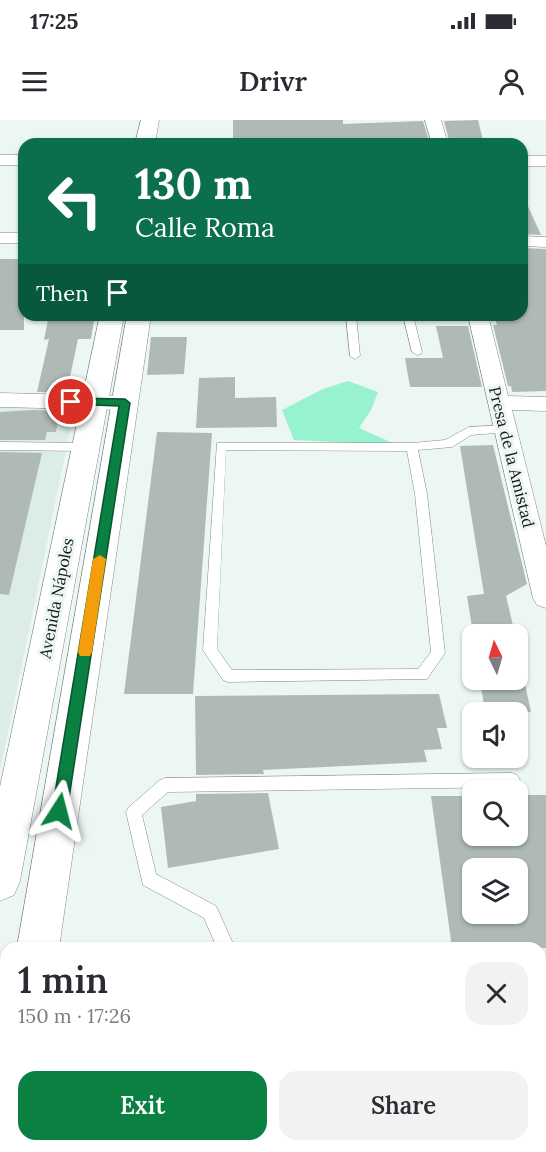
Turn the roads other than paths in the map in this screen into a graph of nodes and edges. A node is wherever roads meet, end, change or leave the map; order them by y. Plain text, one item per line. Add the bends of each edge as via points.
1 (150, 120) edge
2 (433, 120) edge
3 (146, 138) edge
4 (438, 138) edge
5 (0, 160) edge
6 (18, 160) edge
7 (528, 161) edge
8 (546, 161) edge
9 (0, 238) edge
10 (18, 238) edge
11 (528, 242) edge
12 (546, 242) edge
13 (0, 252) edge
14 (18, 252) edge
15 (528, 256) edge
16 (546, 256) edge
17 (112, 321) edge
18 (137, 321) edge
19 (352, 321) edge
20 (409, 321) edge
21 (479, 321) edge
22 (417, 352) dead end
23 (355, 356) dead end
24 (0, 400) edge
25 (110, 402) junction
26 (499, 403) junction
27 (546, 404) edge
28 (505, 429) junction
29 (0, 446) edge
30 (86, 447) junction
31 (412, 447) junction
32 (63, 559) junction
33 (99, 560) junction
34 (546, 598) edge
35 (462, 781) edge
36 (0, 881) edge
37 (39, 942) edge
38 (223, 942) edge

1 - 3 main road
2 - 4 street
5 - 6 street
7 - 8 street
9 - 10 street
11 - 12 street
13 - 14 street
15 - 16 street
17 - 25 main road, Avenida Nápoles
18 - 25 main road, Avenida Nápoles
19 - 23 lane
20 - 22 lane
21 - 26 street, Presa de la Amistad
24 - 25 street
25 - 30 main road, Avenida Nápoles
25 - 33 main road, Avenida Nápoles
26 - 27 street
26 - 28 street, Presa de la Amistad
28 - 31 lane via 469,431 448,444
28 - 34 street, Presa de la Amistad
29 - 30 lane
30 - 32 main road, Avenida Nápoles
31 - 31 lane via 421,494 438,653 422,675 228,676 210,650 221,446
32 - 33 main road
32 - 36 main road, Avenida Nápoles
33 - 37 main road, Avenida Nápoles
35 - 38 lane via 165,785 134,812 148,879 210,912

